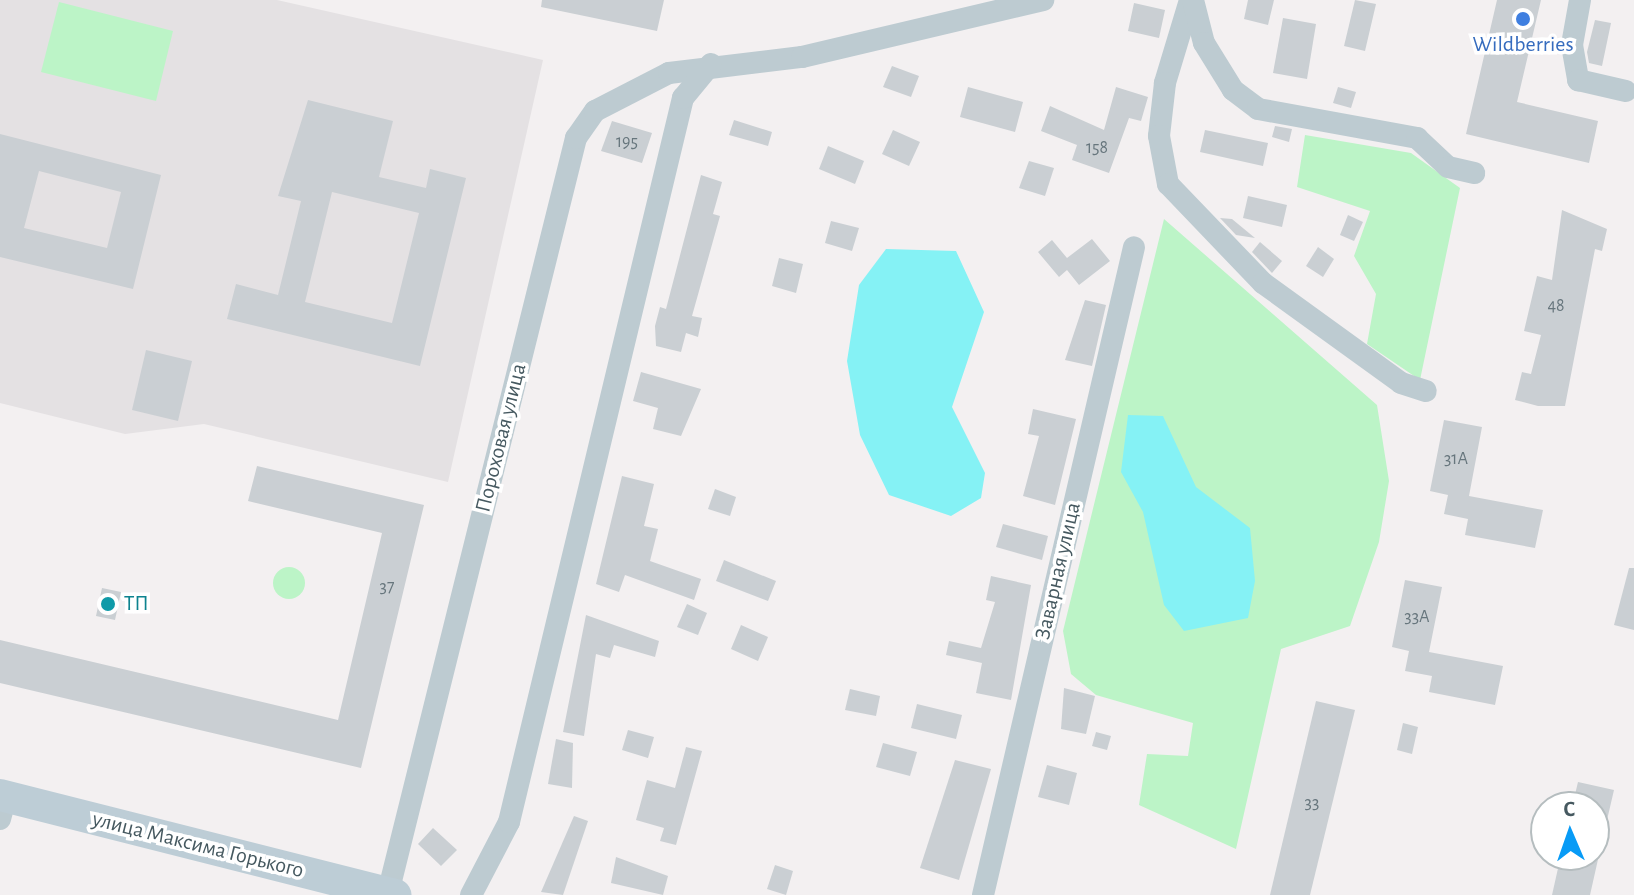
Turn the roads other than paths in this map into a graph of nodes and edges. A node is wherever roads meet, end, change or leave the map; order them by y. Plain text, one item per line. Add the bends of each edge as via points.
1 (1043, 0) edge
2 (1191, 0) edge
3 (1580, 0) edge
4 (711, 64) junction
5 (1626, 91) dead end
6 (1474, 173) dead end
7 (1134, 247) dead end
8 (1426, 391) dead end
9 (2, 804) edge
10 (392, 894) edge
11 (471, 895) edge
12 (983, 895) edge

1 - 4 street, Пороховая улица via 802,57
2 - 6 street via 1204,43 1233,90 1258,109 1417,138 1448,167
2 - 8 street via 1162,110 1168,184 1263,283 1401,383
3 - 5 street via 1572,45 1578,80
4 - 10 street, Пороховая улица via 627,92 595,111 576,138
4 - 11 street via 679,111 509,822
7 - 12 street, Заварная улица
9 - 10 main road, улица Максима Горького

